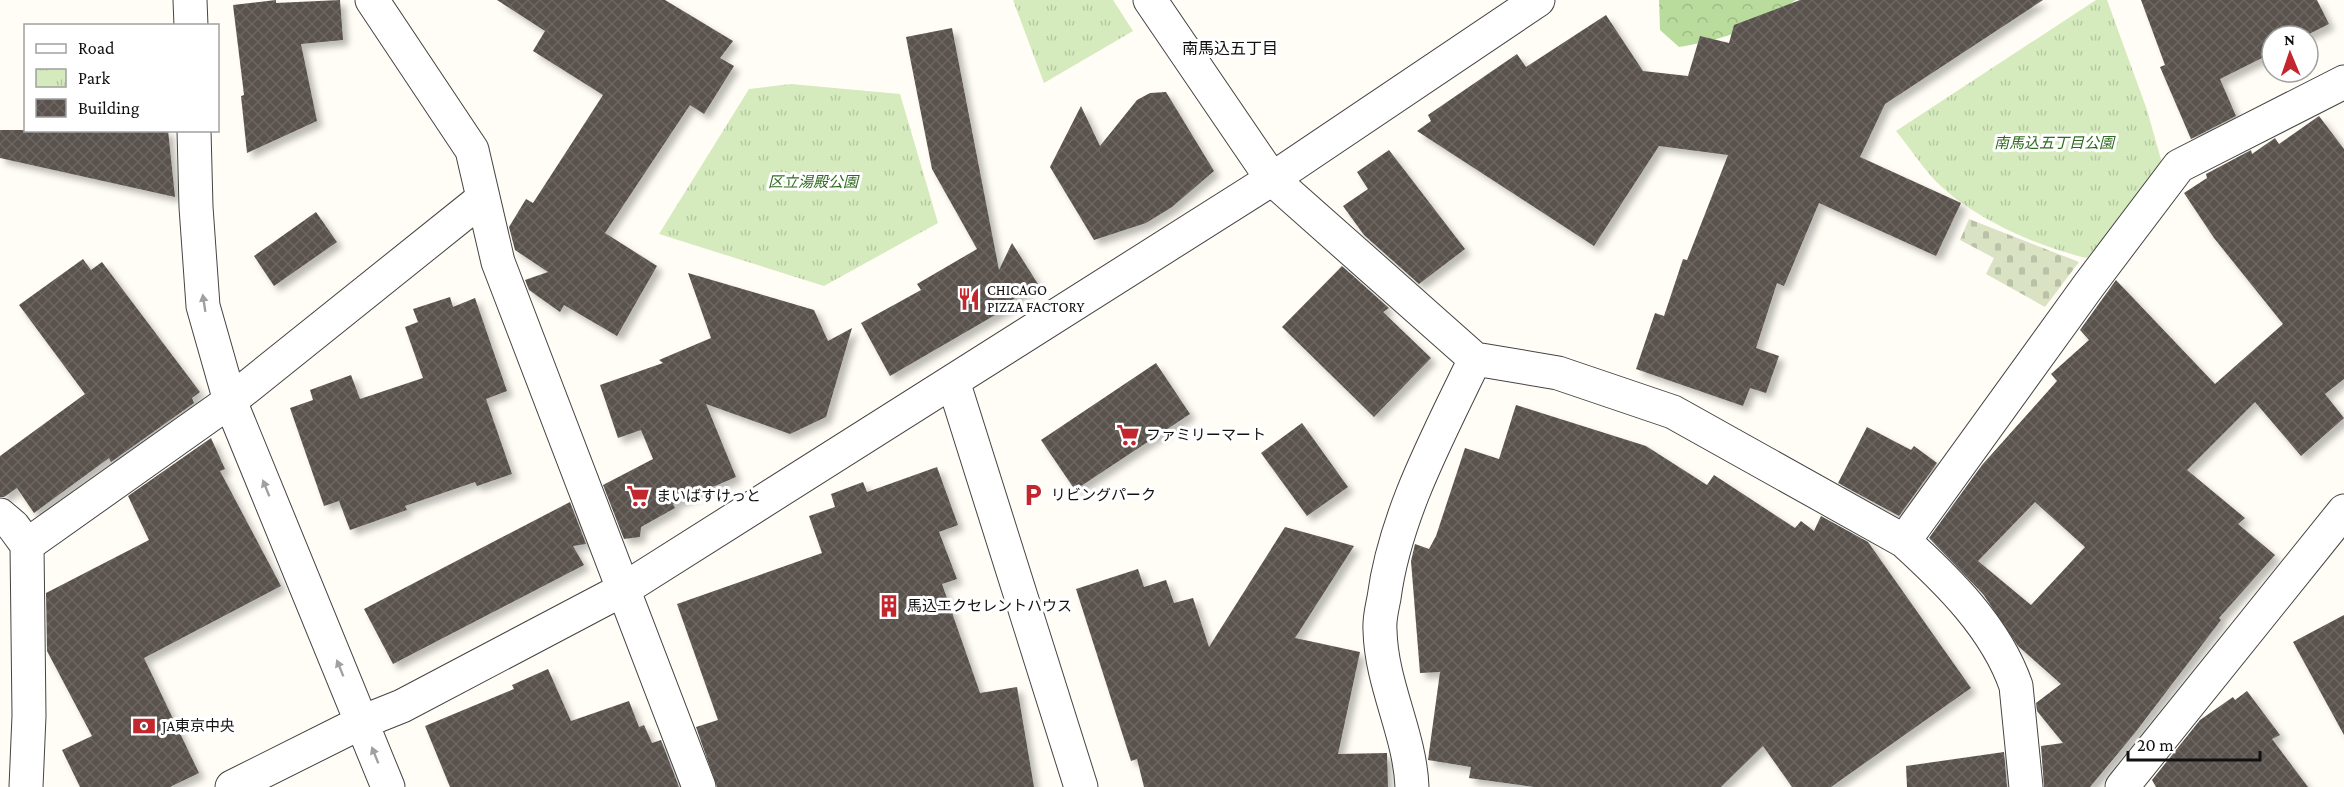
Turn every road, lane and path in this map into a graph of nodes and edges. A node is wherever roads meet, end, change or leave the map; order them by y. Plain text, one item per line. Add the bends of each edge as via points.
1 (190, 0) edge
2 (372, 0) edge
3 (1150, 0) edge
4 (1538, 0) edge
5 (191, 24) edge
6 (2344, 82) edge
7 (194, 132) edge
8 (1272, 179) junction
9 (482, 199) junction
10 (1474, 359) junction
11 (953, 381) junction
12 (230, 401) junction
13 (2344, 511) edge
14 (0, 515) edge
15 (1904, 541) junction
16 (27, 545) junction
17 (624, 589) junction
18 (362, 722) junction
19 (26, 787) edge
20 (232, 787) edge
21 (388, 787) edge
22 (699, 787) edge
23 (1081, 787) edge
24 (1412, 787) edge
25 (2026, 787) edge
26 (2122, 787) edge

1 - 5 street
2 - 9 street via 472,150
3 - 8 street
4 - 8 street
6 - 15 street via 2179,166
12 -> 7 street via 203,306
8 - 10 street
8 - 11 street
9 - 12 street
9 - 17 street via 498,262
10 - 15 street via 1558,373 1673,412
10 - 24 street via 1404,516 1386,578 1380,630 1390,690 1412,769
11 - 17 street
11 - 23 street
12 - 16 street
18 -> 12 street
13 - 26 street
14 - 16 street
15 - 25 street via 1990,632 2010,670 2016,686
16 - 19 street
17 - 18 street via 402,706
17 - 22 street
18 - 20 street
21 -> 18 street

